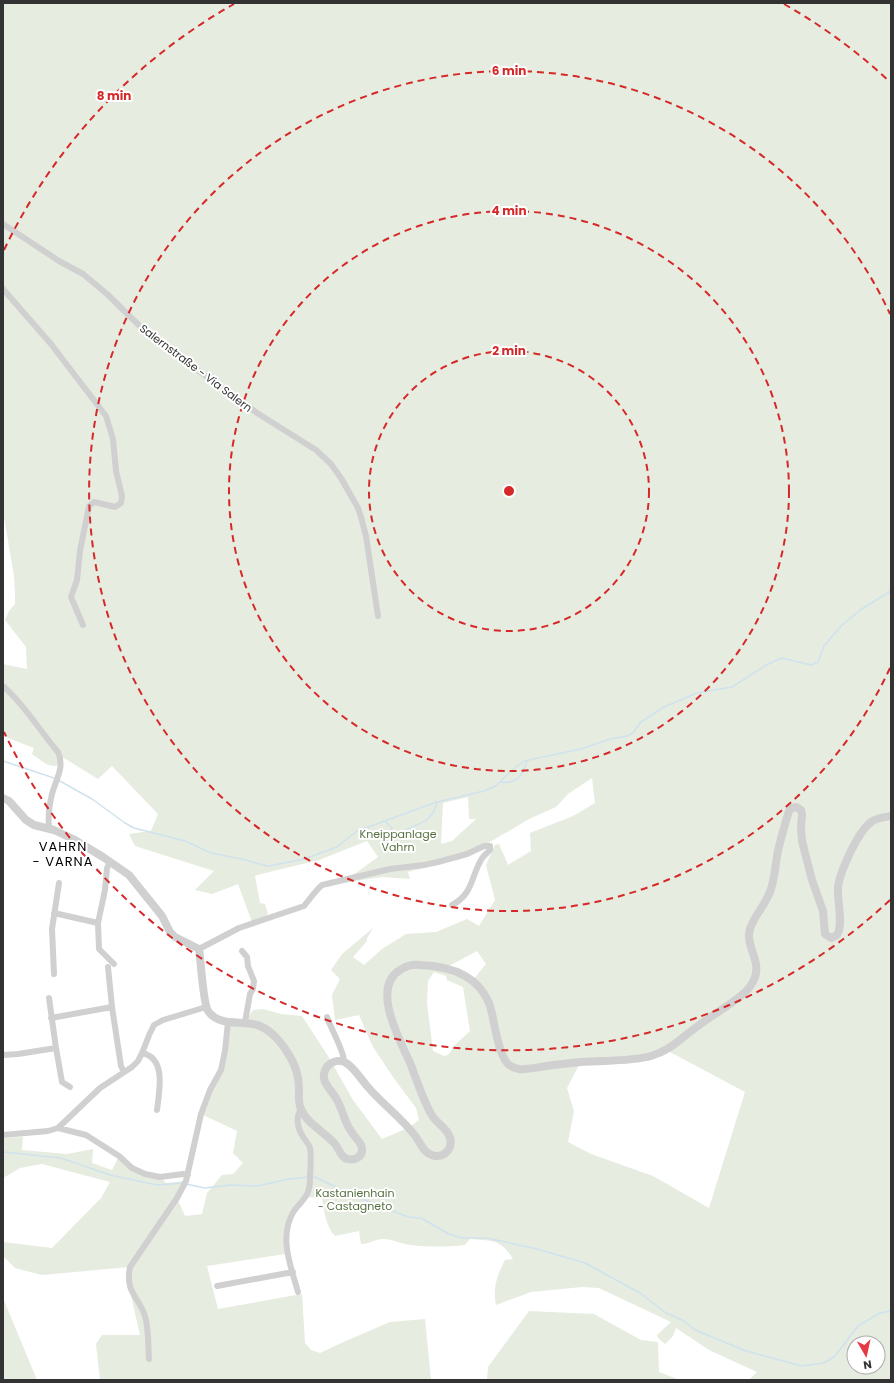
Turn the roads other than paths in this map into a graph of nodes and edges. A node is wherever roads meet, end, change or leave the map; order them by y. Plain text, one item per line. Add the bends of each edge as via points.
1 (3, 224) edge
2 (3, 289) edge
3 (378, 616) dead end
4 (83, 625) dead end
5 (3, 686) edge
6 (3, 798) edge
7 (891, 816) edge
8 (49, 828) junction
9 (110, 862) junction
10 (59, 883) dead end
11 (452, 905) dead end
12 (54, 913) junction
13 (98, 923) junction
14 (199, 950) junction
15 (242, 951) dead end
16 (114, 964) dead end
17 (108, 967) dead end
18 (54, 974) dead end
19 (49, 998) dead end
20 (112, 1007) junction
21 (206, 1007) junction
22 (328, 1017) dead end
23 (51, 1018) junction
24 (228, 1022) junction
25 (245, 1022) junction
26 (56, 1048) junction
27 (142, 1053) junction
28 (3, 1056) edge
29 (344, 1061) junction
30 (124, 1072) junction
31 (70, 1087) dead end
32 (157, 1110) dead end
33 (301, 1110) junction
34 (58, 1128) junction
35 (3, 1135) edge
36 (186, 1181) junction
37 (293, 1272) junction
38 (217, 1286) dead end
39 (298, 1292) dead end
40 (149, 1359) dead end

1 - 3 street, Salernstraße - Via Salern via 83,274 148,334 257,413 316,450 330,464 358,508 366,536
2 - 4 street via 51,344 97,403 106,416 113,439 121,503 115,507 94,502 89,506 77,580 71,597
5 - 8 street via 58,752 61,761 48,816
6 - 8 street via 26,820 34,825
7 - 29 street via 871,822 845,863 838,886 840,927 838,934 831,938 825,934 823,911 802,841 801,810 792,808 778,852 771,890 750,929 749,940 756,960 756,975 750,987 670,1047 650,1056 517,1069 509,1065 504,1058 489,1003 473,980 447,967 411,965 394,974 389,983 388,1004 430,1111 449,1134 450,1147 443,1154 437,1156 427,1152 412,1132
8 - 9 street via 73,839
9 - 13 street
9 - 14 street via 135,881 175,937
10 - 12 street
11 - 14 street via 466,895 490,846 438,862 390,868 322,885 304,906 240,928
12 - 13 street
12 - 18 street
13 - 16 street via 99,949
14 - 21 street
15 - 25 street via 247,957 254,981
17 - 20 street
19 - 23 street
20 - 23 street
20 - 30 street
21 - 24 street via 214,1017
21 - 27 street via 154,1025
22 - 29 street via 344,1055
23 - 26 street
24 - 25 street
24 - 36 street via 221,1070 201,1114
25 - 33 street via 258,1025 270,1032 287,1051 295,1066
26 - 28 street
26 - 31 street via 62,1082
27 - 30 street via 132,1067
27 - 32 street via 154,1059 158,1066 160,1075
29 - 33 street via 334,1061 328,1065 324,1071 324,1079 337,1100 349,1129 361,1143 363,1149 358,1158 345,1158 336,1145 305,1117
30 - 34 street via 100,1088
33 - 37 street via 297,1117 301,1134 310,1147 310,1182 309,1192 294,1211 287,1230 288,1255
34 - 35 street
34 - 36 street via 86,1135 119,1156 132,1168 145,1174 160,1177 183,1174
36 - 40 street via 130,1267 128,1276 129,1287 147,1324
37 - 38 street
37 - 39 street

